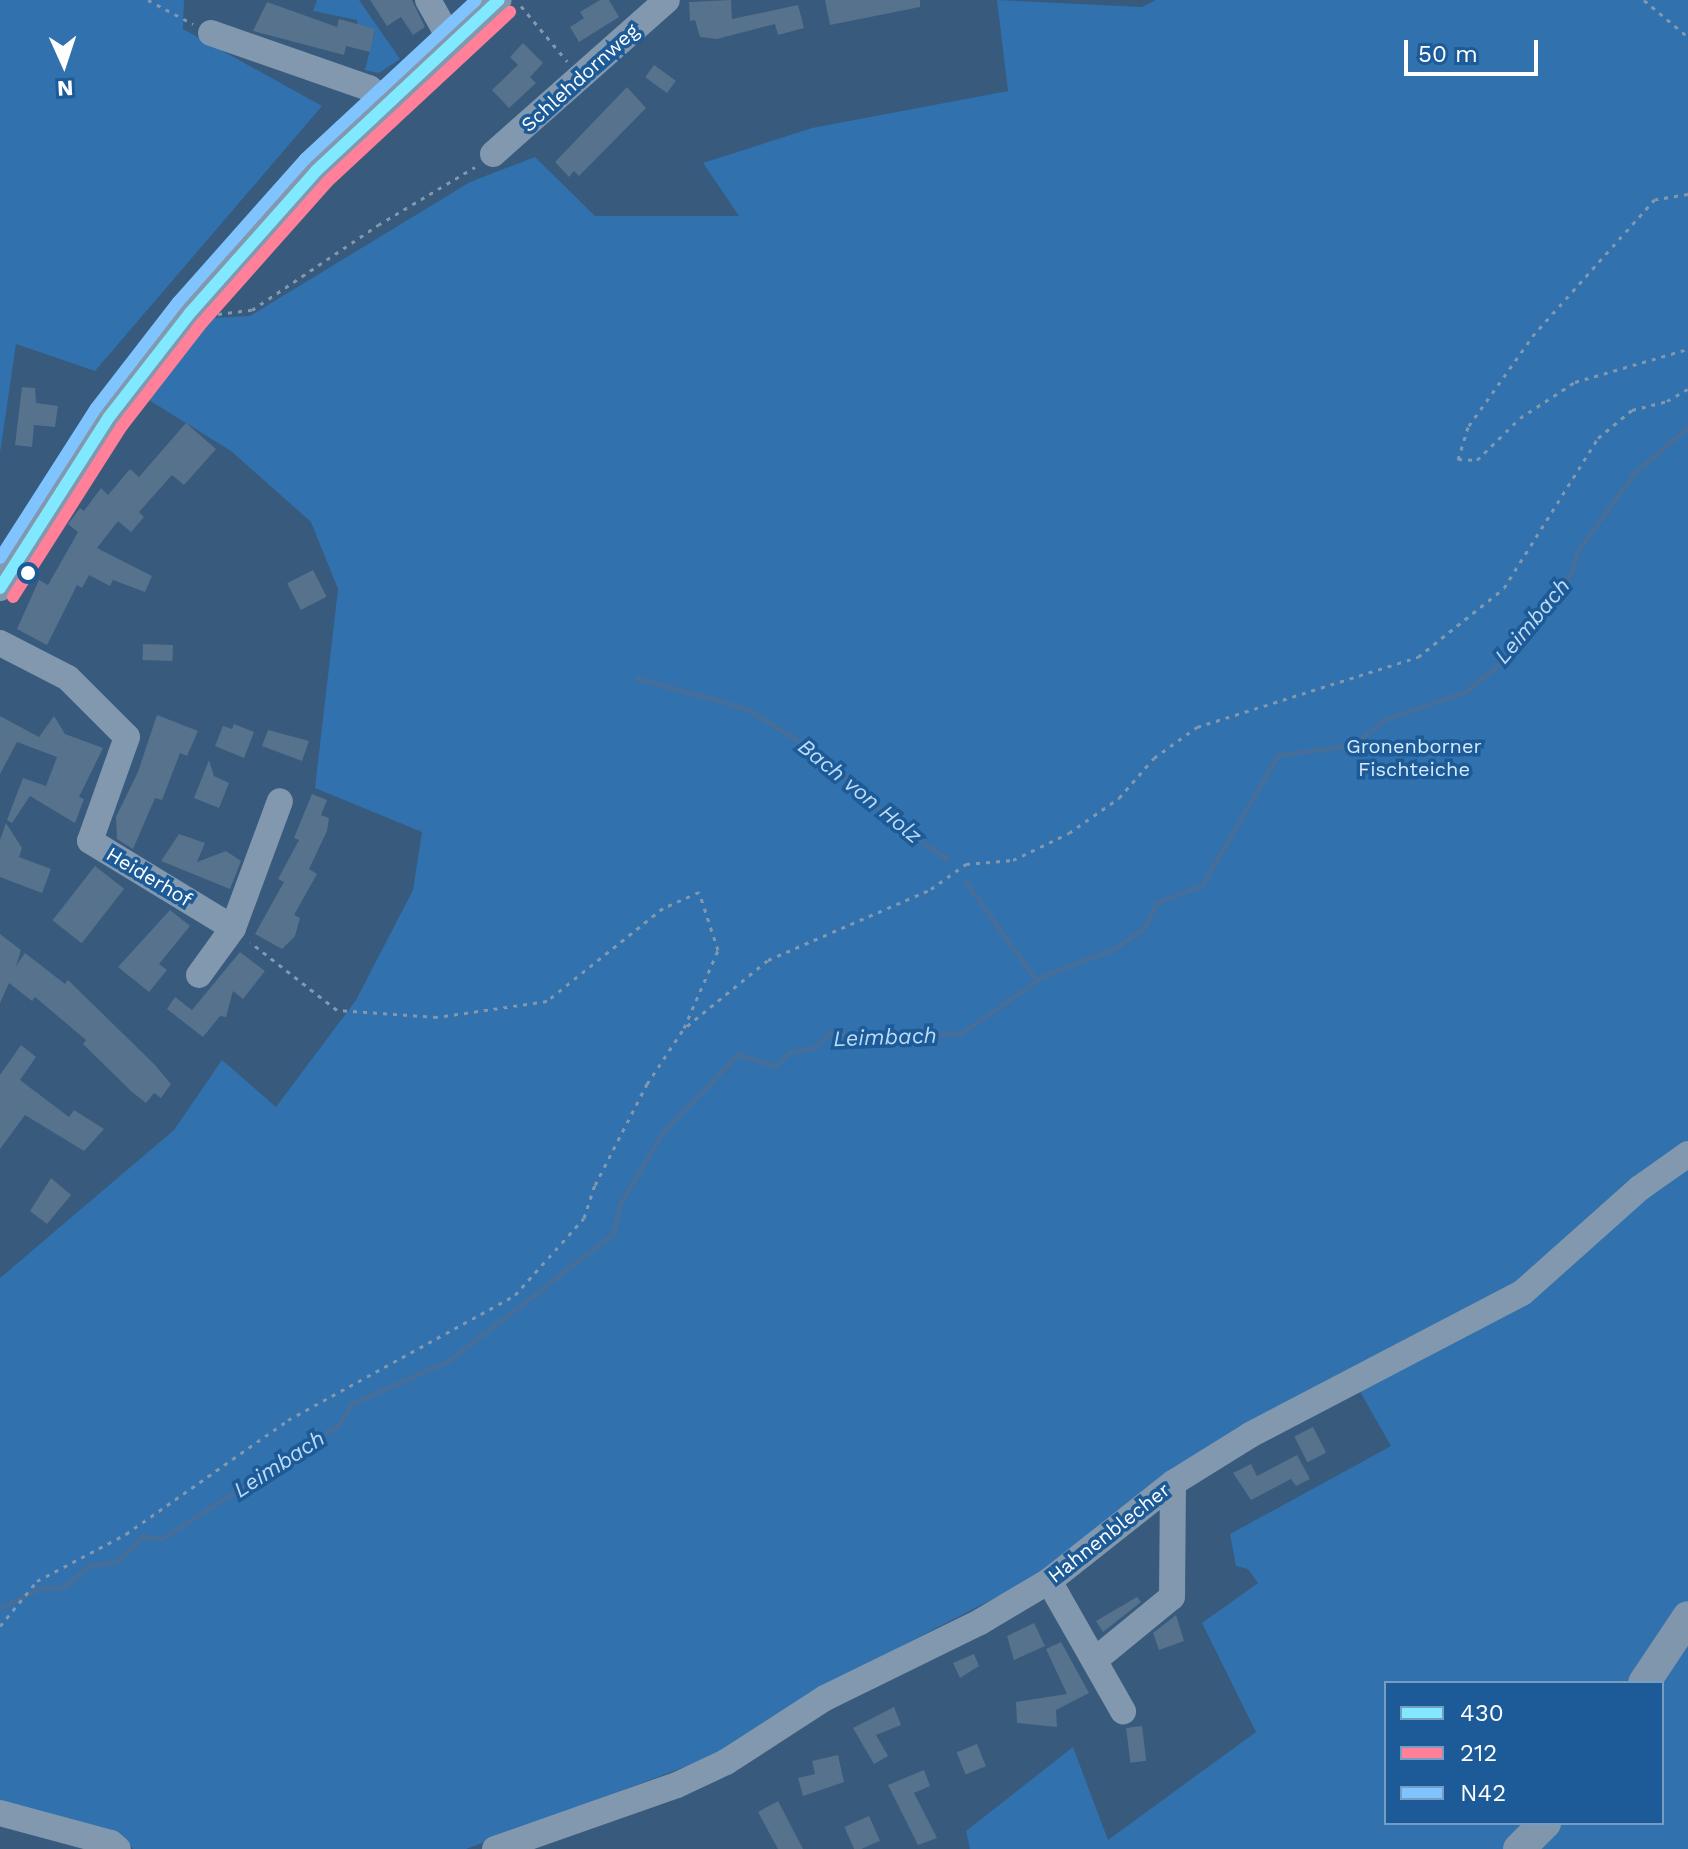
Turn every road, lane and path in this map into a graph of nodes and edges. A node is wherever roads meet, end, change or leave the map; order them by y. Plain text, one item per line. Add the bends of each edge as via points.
1 (148, 0) edge
2 (428, 0) edge
3 (499, 0) edge
4 (667, 0) edge
5 (1644, 0) edge
6 (525, 10) dead end
7 (211, 33) joint
8 (1688, 37) edge
9 (451, 41) junction
10 (577, 83) junction
11 (387, 101) junction
12 (493, 154) joint
13 (1688, 194) edge
14 (216, 305) dead end
15 (1688, 349) edge
16 (1688, 389) edge
17 (0, 588) edge
18 (0, 643) edge
19 (280, 801) dead end
20 (233, 928) junction
21 (199, 975) dead end
22 (684, 1028) junction
23 (1688, 1154) edge
24 (1173, 1483) junction
25 (1049, 1581) junction
26 (1688, 1617) edge
27 (0, 1626) edge
28 (1095, 1660) junction
29 (1645, 1681) edge
30 (1123, 1711) dead end
31 (0, 1813) edge
32 (1543, 1825) edge
33 (118, 1849) edge
34 (495, 1849) edge
35 (1519, 1849) edge

1 - 7 path
2 - 9 street
3 - 9 street
4 - 10 street, Schlehdornweg
5 - 8 path
6 - 10 path via 563,51
7 - 11 street via 369,88
9 - 11 street
10 - 12 street, Schlehdornweg
11 - 17 street via 316,171 190,313 109,417
12 - 14 path via 252,310 209,313
13 - 15 path via 1655,199 1535,333 1468,427 1458,459 1477,460 1520,418 1575,382
16 - 22 path via 1632,410 1598,438 1504,588 1418,657 1197,727 1154,758 1119,798 1069,833 1013,860 966,864 931,889 768,960
18 - 20 street, Heiderhof via 68,678 127,737 90,841
19 - 20 street
20 - 21 street
20 - 22 path via 337,1010 437,1017 547,1001 663,908 699,892 718,950
22 - 27 path via 647,1084 595,1185 584,1218 515,1295 288,1420 126,1534 37,1581
23 - 24 street, Hahnenblecher via 1640,1188 1522,1293 1250,1435
24 - 25 street, Hahnenblecher
24 - 28 street via 1172,1597
25 - 28 street
25 - 34 street, Hahnenblecher via 980,1622 825,1698 726,1762 677,1785
26 - 29 main road
28 - 30 street
31 - 33 street
32 - 35 main road

